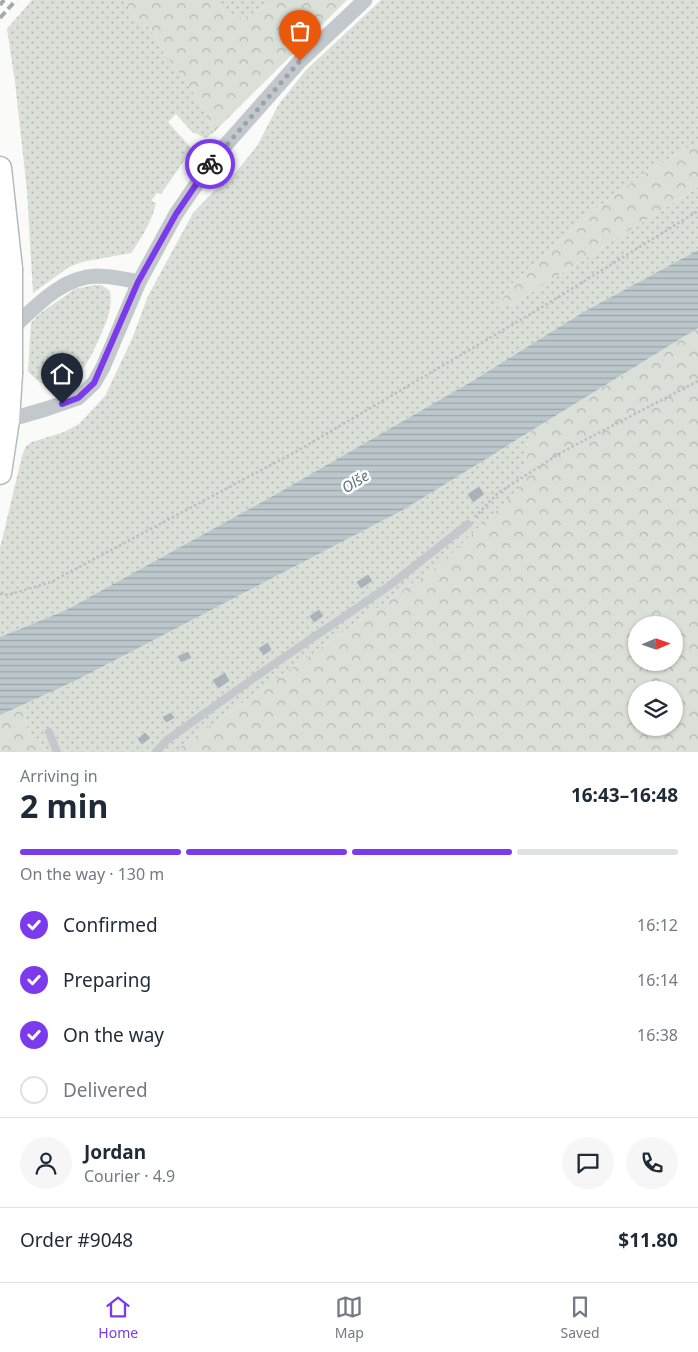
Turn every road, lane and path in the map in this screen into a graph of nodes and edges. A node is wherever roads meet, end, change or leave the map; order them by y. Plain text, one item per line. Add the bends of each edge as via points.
1 (365, 0) edge
2 (0, 168) edge
3 (698, 211) edge
4 (138, 282) junction
5 (0, 340) edge
6 (698, 382) edge
7 (8, 420) junction
8 (0, 473) edge
9 (468, 524) joint
10 (0, 594) edge
11 (49, 732) dead end
12 (57, 752) edge
13 (156, 752) edge

1 - 4 street via 300,61 215,157 176,214
2 - 7 main road, bridge via 11,269
3 - 10 path via 298,451 51,582 8,595
4 - 5 street via 95,276 68,284 55,291
4 - 7 street via 94,383 78,398
6 - 9 path via 562,452 498,493
7 - 8 main road
9 - 13 lane via 389,586 261,673 167,740
11 - 12 lane

